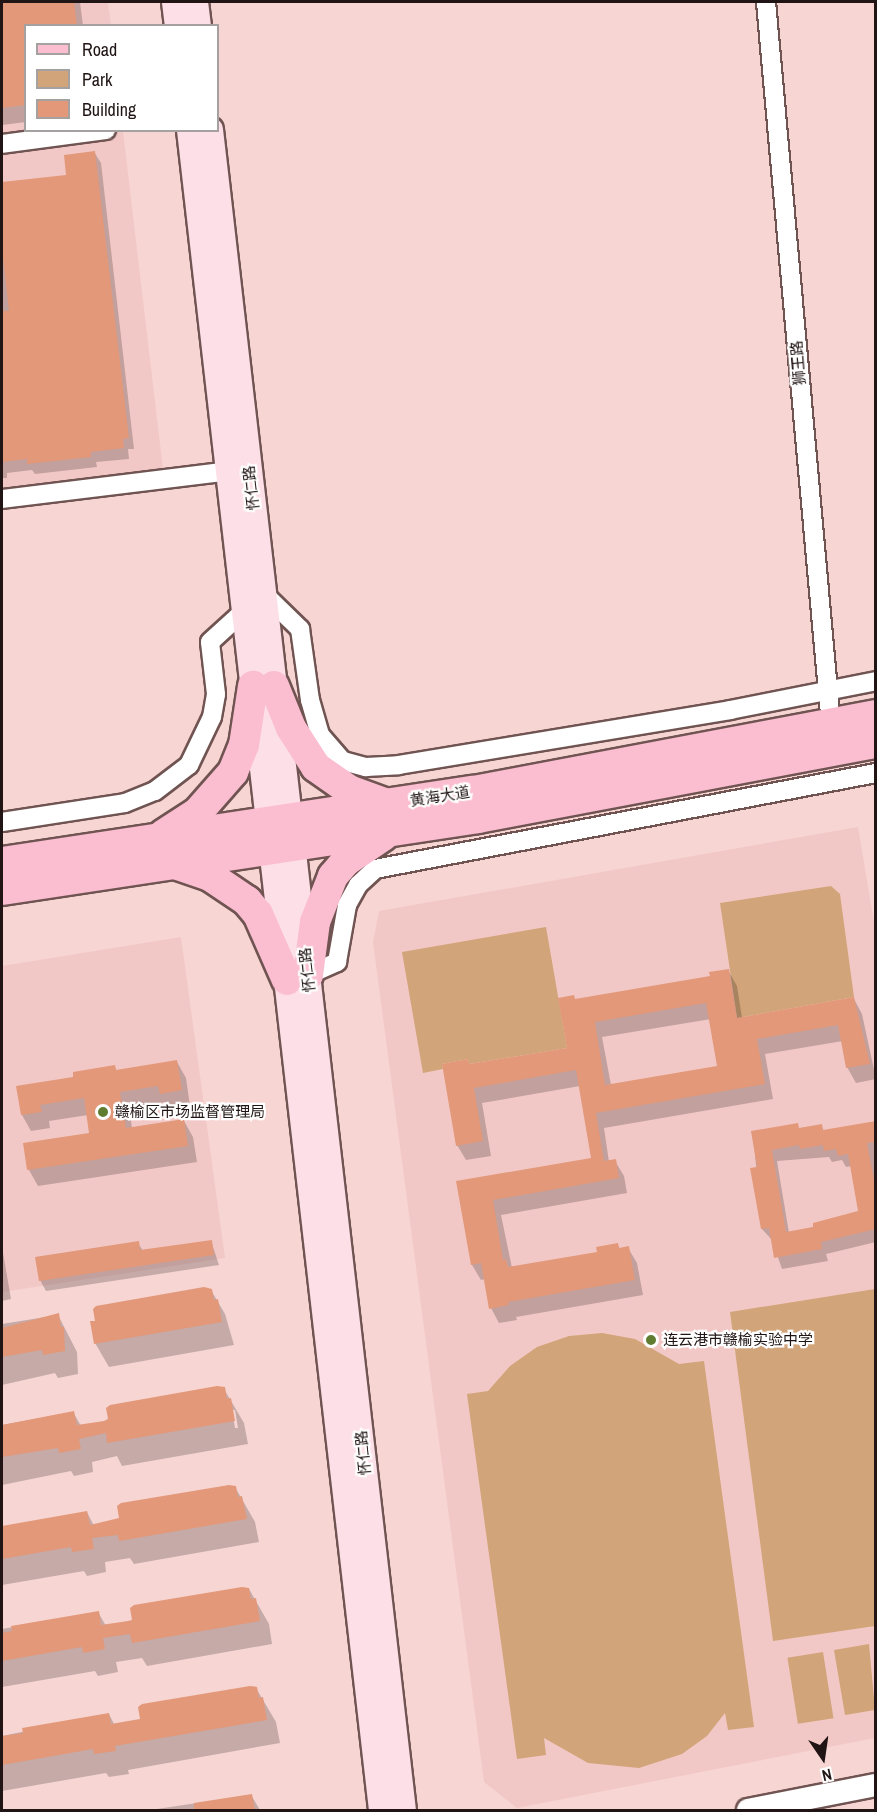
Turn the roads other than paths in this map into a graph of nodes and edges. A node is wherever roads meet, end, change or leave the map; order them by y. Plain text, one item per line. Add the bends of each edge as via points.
1 (175, 2) edge
2 (195, 2) edge
3 (766, 2) edge
4 (178, 24) edge
5 (198, 24) edge
6 (91, 132) edge
7 (190, 132) edge
8 (210, 132) edge
9 (2, 144) edge
10 (229, 471) junction
11 (2, 499) edge
12 (263, 593) junction
13 (245, 610) junction
14 (876, 681) edge
15 (264, 686) junction
16 (827, 691) junction
17 (876, 715) edge
18 (831, 724) junction
19 (876, 743) edge
20 (876, 773) edge
21 (389, 818) junction
22 (2, 822) edge
23 (281, 834) junction
24 (156, 839) junction
25 (2, 862) edge
26 (176, 864) junction
27 (2, 890) edge
28 (297, 978) junction
29 (876, 1785) edge
30 (382, 1810) edge
31 (403, 1810) edge
32 (748, 1810) edge

1 - 4 main road
2 - 5 main road
3 - 16 street, 狮王路
6 - 9 street
7 - 10 main road, 怀仁路
8 - 12 main road, 怀仁路
10 - 11 street
10 - 13 main road, 怀仁路
12 - 15 main road, 怀仁路
12 - 16 street via 300,629 310,700 320,735 343,761 366,767 411,764
13 - 15 main road, 怀仁路
13 - 22 street via 210,642 216,694 212,717 189,765 155,791 126,803
14 - 16 street
15 - 21 main road via 316,767
15 - 23 main road, 怀仁路
15 - 24 main road via 233,772 198,812
16 - 18 street, 狮王路
17 - 18 main road, 黄海大道
18 - 21 main road, 黄海大道
19 - 21 main road, 黄海大道 via 623,793
20 - 28 street via 375,868 358,885 347,905 337,962
21 - 23 main road, 黄海大道
21 - 28 main road via 333,876
23 - 24 main road, 黄海大道
23 - 26 main road, 黄海大道
23 - 28 main road, 怀仁路
24 - 25 main road, 黄海大道
26 - 27 main road, 黄海大道
26 - 28 main road via 210,876 247,901
28 - 30 main road, 怀仁路
28 - 31 main road, 怀仁路
29 - 32 street

